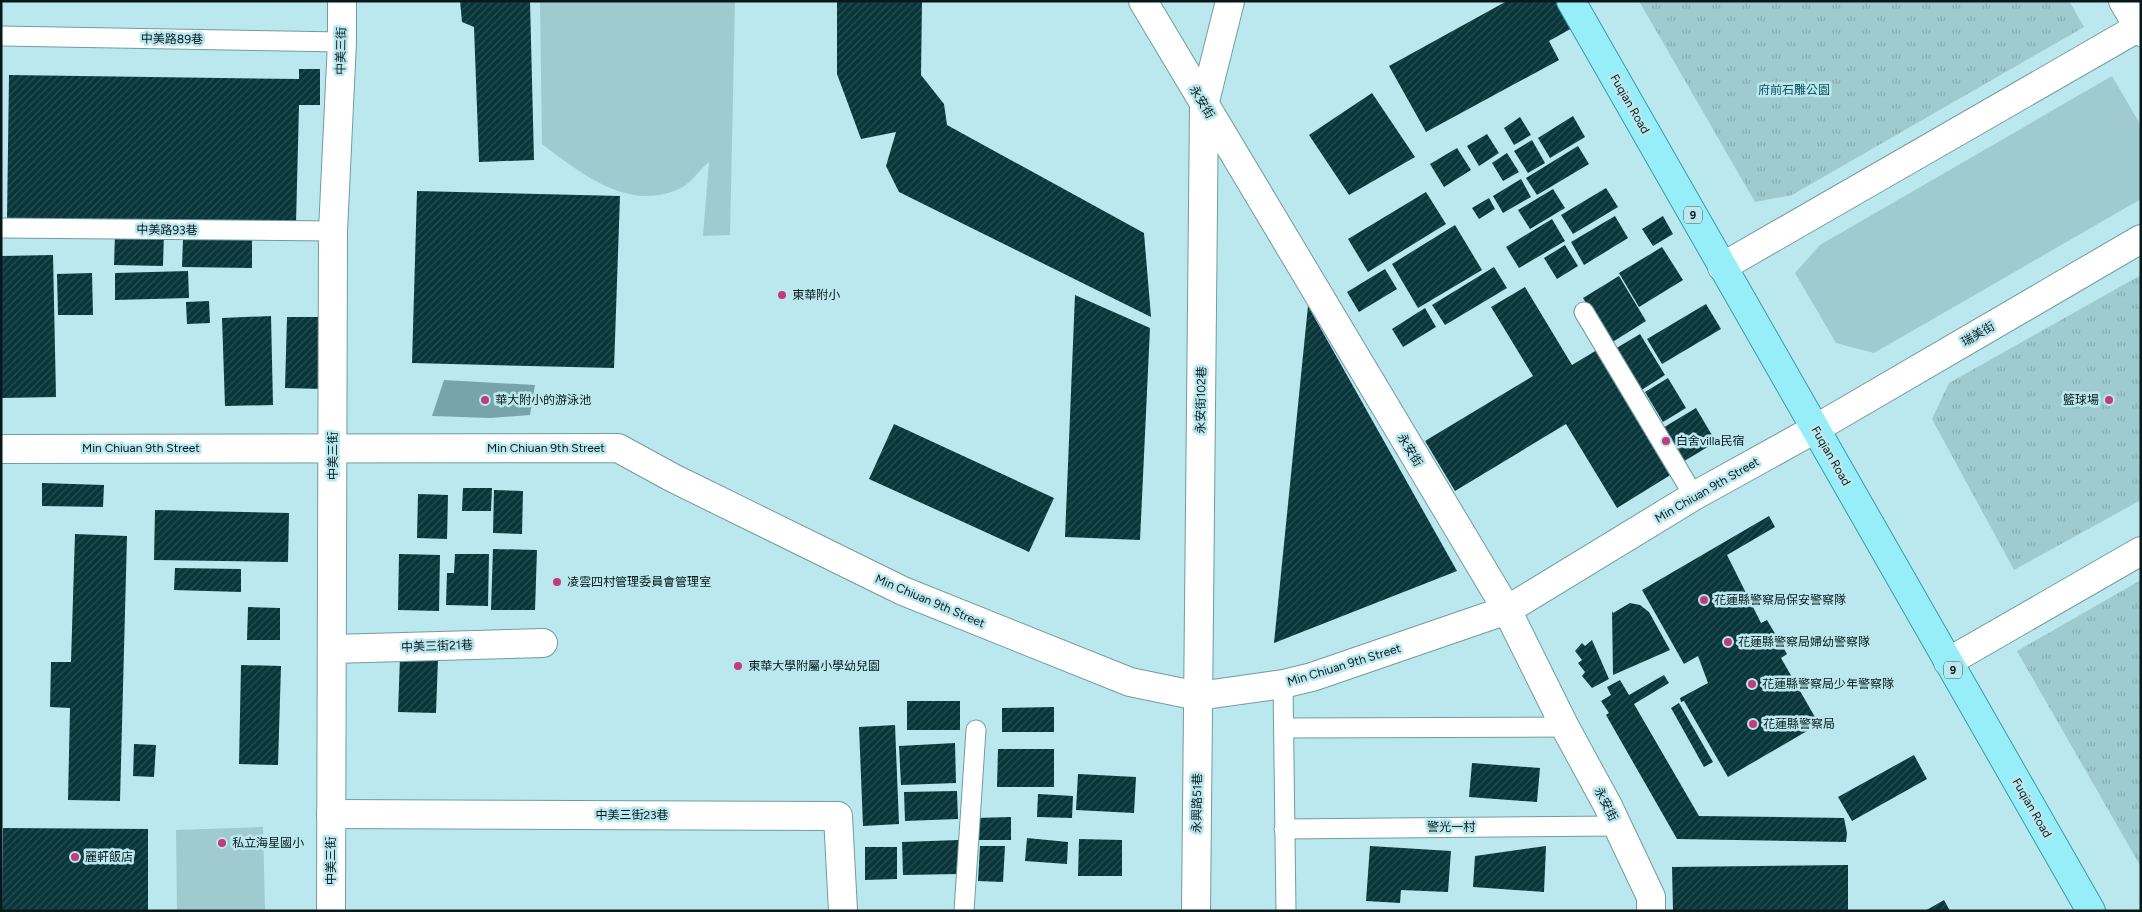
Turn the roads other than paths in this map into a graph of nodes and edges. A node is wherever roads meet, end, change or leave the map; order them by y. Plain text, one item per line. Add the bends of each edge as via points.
1 (342, 1) edge
2 (1143, 1) edge
3 (1230, 1) edge
4 (1571, 1) edge
5 (2123, 1) edge
6 (2140, 28) edge
7 (1, 36) edge
8 (342, 42) junction
9 (1204, 105) junction
10 (1, 228) edge
11 (333, 231) junction
12 (2141, 239) edge
13 (1722, 267) junction
14 (1584, 312) dead end
15 (1815, 429) junction
16 (333, 448) junction
17 (1, 449) edge
18 (1694, 496) junction
19 (2141, 551) edge
20 (1507, 610) junction
21 (543, 643) dead end
22 (332, 650) junction
23 (1948, 662) junction
24 (1283, 684) junction
25 (1198, 696) junction
26 (1565, 726) junction
27 (1284, 728) junction
28 (976, 730) dead end
29 (331, 814) junction
30 (1618, 826) junction
31 (1284, 829) junction
32 (331, 911) edge
33 (844, 911) edge
34 (964, 911) edge
35 (1196, 911) edge
36 (1286, 911) edge
37 (1650, 911) edge
38 (2091, 911) edge

1 - 8 street, 中美三街
2 - 9 street, 永安街
3 - 9 street, 永安街102巷
4 - 13 main road, Fuqian Road / 9
5 - 6 street
6 - 13 street
7 - 8 lane, 中美路89巷
8 - 11 street, 中美三街
9 - 20 street, 永安街
9 - 25 street, 永安街102巷
10 - 11 lane, 中美路93巷
11 - 16 street, 中美三街
12 - 15 street, 瑞美街
13 - 15 main road, Fuqian Road / 9
14 - 18 lane
15 - 18 street, Min Chiuan 9th Street
15 - 23 main road, Fuqian Road / 9
16 - 17 street, Min Chiuan 9th Street
16 - 22 street, 中美三街
16 - 25 street, Min Chiuan 9th Street via 618,448 903,592 1130,682
18 - 20 street, Min Chiuan 9th Street
19 - 23 street
20 - 24 street, Min Chiuan 9th Street
20 - 26 street, 永安街
21 - 22 street, 中美三街21巷
22 - 29 street, 中美三街
23 - 38 main road, Fuqian Road / 9
24 - 25 street, Min Chiuan 9th Street
24 - 27 lane
25 - 35 street, 永興路51巷
26 - 27 lane
26 - 30 street, 永安街
27 - 31 lane
28 - 34 lane
29 - 32 street, 中美三街
29 - 33 street, 中美三街23巷 via 838,816
30 - 31 lane, 警光一村
30 - 37 street, 永安街 via 1651,897
31 - 36 lane

